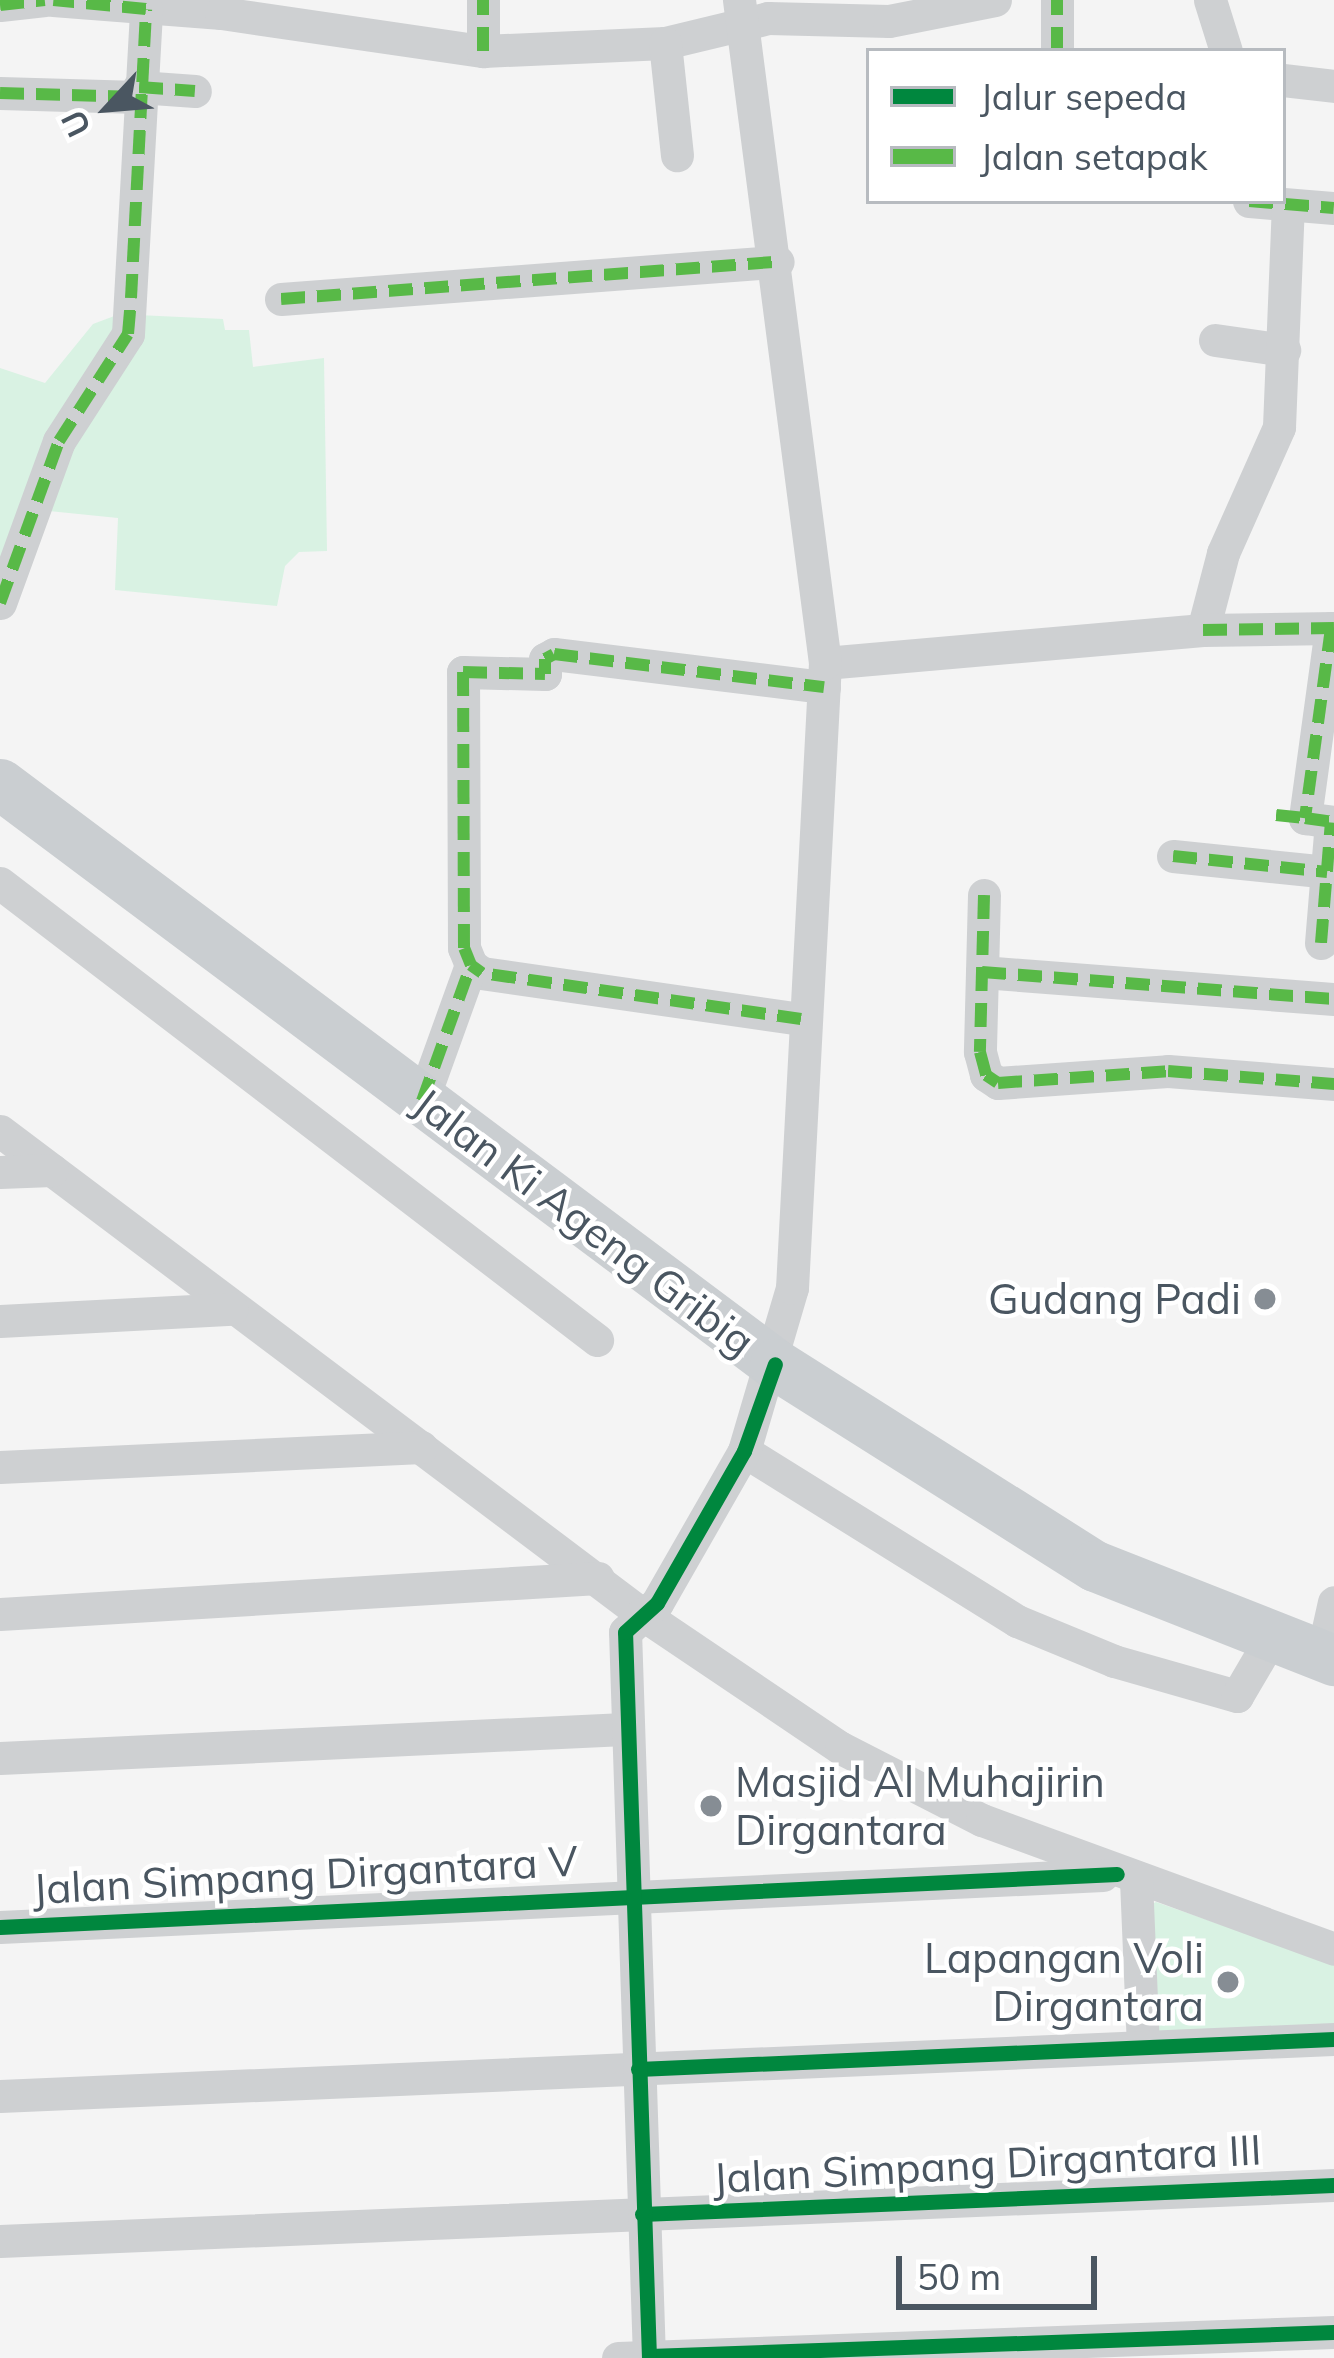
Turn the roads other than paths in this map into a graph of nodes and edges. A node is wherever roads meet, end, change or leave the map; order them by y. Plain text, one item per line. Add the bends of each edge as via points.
1 (49, 0) edge
2 (483, 0) edge
3 (995, 0) edge
4 (1057, 0) edge
5 (1210, 0) edge
6 (0, 5) edge
7 (146, 10) junction
8 (740, 10) edge
9 (888, 11) edge
10 (664, 43) junction
11 (1057, 48) edge
12 (1225, 48) edge
13 (483, 51) junction
14 (1286, 80) edge
15 (1334, 86) edge
16 (195, 91) dead end
17 (139, 92) junction
18 (0, 93) edge
19 (677, 155) dead end
20 (1285, 204) edge
21 (1334, 208) edge
22 (778, 262) junction
23 (281, 299) dead end
24 (1215, 340) dead end
25 (1284, 350) junction
26 (0, 603) edge
27 (1332, 628) edge
28 (1203, 630) junction
29 (824, 675) junction
30 (7, 804) edge
31 (1311, 819) edge
32 (1173, 856) dead end
33 (1327, 872) junction
34 (0, 884) edge
35 (984, 895) dead end
36 (1321, 944) dead end
37 (471, 965) junction
38 (982, 972) junction
39 (1334, 1000) edge
40 (801, 1019) junction
41 (1334, 1084) edge
42 (422, 1101) junction
43 (0, 1131) edge
44 (52, 1170) junction
45 (0, 1172) edge
46 (232, 1309) junction
47 (0, 1321) edge
48 (597, 1340) dead end
49 (775, 1364) junction
50 (422, 1447) junction
51 (744, 1451) junction
52 (0, 1467) edge
53 (598, 1578) junction
54 (1334, 1602) edge
55 (0, 1614) edge
56 (642, 1614) junction
57 (1271, 1638) junction
58 (1328, 1658) edge
59 (623, 1729) junction
60 (0, 1758) edge
61 (1126, 1877) junction
62 (632, 1898) junction
63 (0, 1927) edge
64 (1334, 1949) edge
65 (1334, 2039) edge
66 (1143, 2046) junction
67 (638, 2069) junction
68 (0, 2096) edge
69 (1334, 2185) edge
70 (642, 2214) junction
71 (0, 2241) edge
72 (1334, 2332) edge
73 (638, 2357) edge

1 - 6 street
1 - 7 street
2 - 13 street
3 - 9 street
4 - 11 street
5 - 12 street
7 - 13 street via 221,13
7 - 17 street
8 - 9 street
8 - 10 street
8 - 22 street
10 - 13 street
10 - 19 street
14 - 15 street
16 - 17 street
17 - 18 street
17 - 26 street via 128,334 59,441
20 - 21 street
20 - 25 street
22 - 23 street
22 - 29 street
24 - 25 street
25 - 28 street via 1279,427 1223,553
27 - 28 street
27 - 31 street
28 - 29 street
29 - 37 street via 554,654 544,659 545,674 464,672 464,948
29 - 40 street
30 - 42 main road, Jalan Ki Ageng Gribig
31 - 33 street
32 - 33 street
33 - 36 street
34 - 48 street
35 - 38 street
37 - 40 street via 482,973
37 - 42 street
38 - 39 street
38 - 41 street via 980,1052 986,1076 998,1083 1168,1071
40 - 49 street via 792,1288
42 - 49 main road, Jalan Ki Ageng Gribig
43 - 44 street
44 - 45 street
44 - 46 street
46 - 47 street
46 - 50 street
49 - 51 street
49 - 57 main road, Jalan Ki Ageng Gribig via 1095,1566
50 - 52 street
50 - 53 street
51 - 56 street via 658,1603
51 - 57 street via 1017,1621 1114,1661 1222,1698 1238,1696
53 - 55 street
53 - 56 street
54 - 58 street
56 - 59 street via 625,1633
56 - 61 street via 914,1790
57 - 58 main road, Jalan Ki Ageng Gribig
59 - 60 street
59 - 62 street
61 - 62 street, Jalan Simpang Dirgantara V
61 - 64 street
61 - 66 street
62 - 63 street, Jalan Simpang Dirgantara V
62 - 67 street
65 - 66 street
66 - 67 street
67 - 68 street
67 - 70 street
69 - 70 street, Jalan Simpang Dirgantara III
70 - 71 street, Jalan Simpang Dirgantara III
70 - 73 street
72 - 73 street

